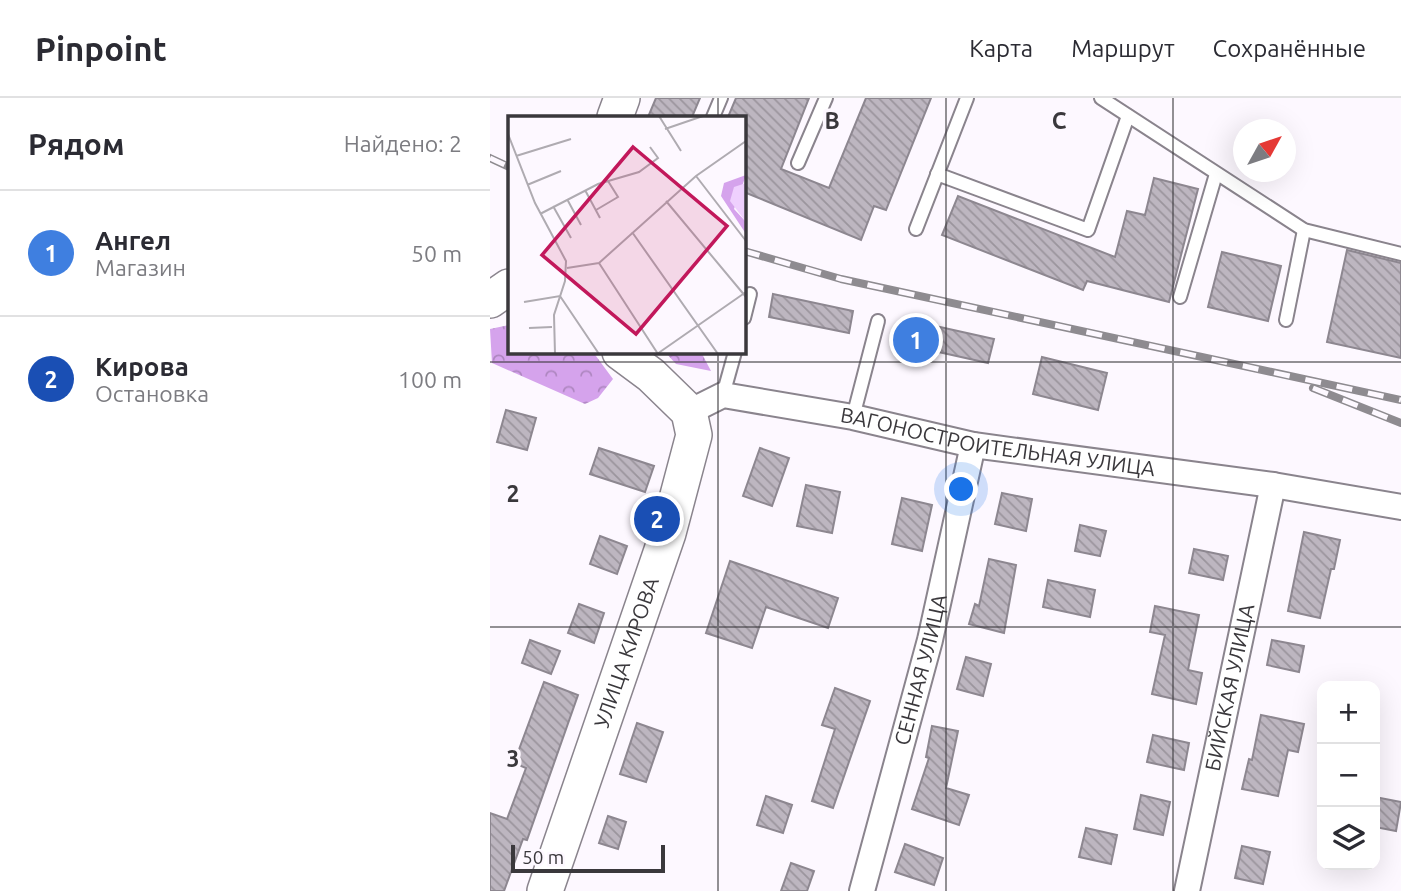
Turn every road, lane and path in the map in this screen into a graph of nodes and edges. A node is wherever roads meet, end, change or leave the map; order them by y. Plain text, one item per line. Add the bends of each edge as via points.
1 (622, 98) edge
2 (721, 98) edge
3 (826, 98) edge
4 (967, 98) edge
5 (1101, 98) edge
6 (615, 116) edge
7 (713, 116) edge
8 (1128, 116) junction
9 (798, 163) dead end
10 (937, 174) junction
11 (1216, 174) junction
12 (916, 229) dead end
13 (1304, 230) junction
14 (1401, 254) edge
15 (508, 288) edge
16 (750, 294) dead end
17 (1180, 297) dead end
18 (490, 300) edge
19 (746, 310) edge
20 (1286, 320) dead end
21 (878, 321) dead end
22 (623, 354) edge
23 (734, 354) edge
24 (723, 395) junction
25 (689, 412) junction
26 (853, 417) junction
27 (973, 445) junction
28 (1273, 485) junction
29 (1401, 507) edge
30 (545, 891) edge
31 (862, 891) edge
32 (1187, 891) edge

1 - 6 street
2 - 7 lane
3 - 9 lane
4 - 10 lane
5 - 8 lane
8 - 10 lane via 1088,230
8 - 11 lane
10 - 12 lane
11 - 13 lane
11 - 17 lane
13 - 14 lane
13 - 20 lane
15 - 18 street
16 - 19 lane
21 - 26 lane
22 - 25 street
23 - 24 lane
24 - 25 street
24 - 26 street, ВАГОНОСТРОИТЕЛЬНАЯ УЛИЦА
25 - 30 street, УЛИЦА КИРОВА via 694,435 668,533
26 - 27 street, ВАГОНОСТРОИТЕЛЬНАЯ УЛИЦА
27 - 28 street, ВАГОНОСТРОИТЕЛЬНАЯ УЛИЦА
27 - 31 street, СЕННАЯ УЛИЦА via 930,640
28 - 29 street, ВАГОНОСТРОИТЕЛЬНАЯ УЛИЦА
28 - 32 street, БИЙСКАЯ УЛИЦА

